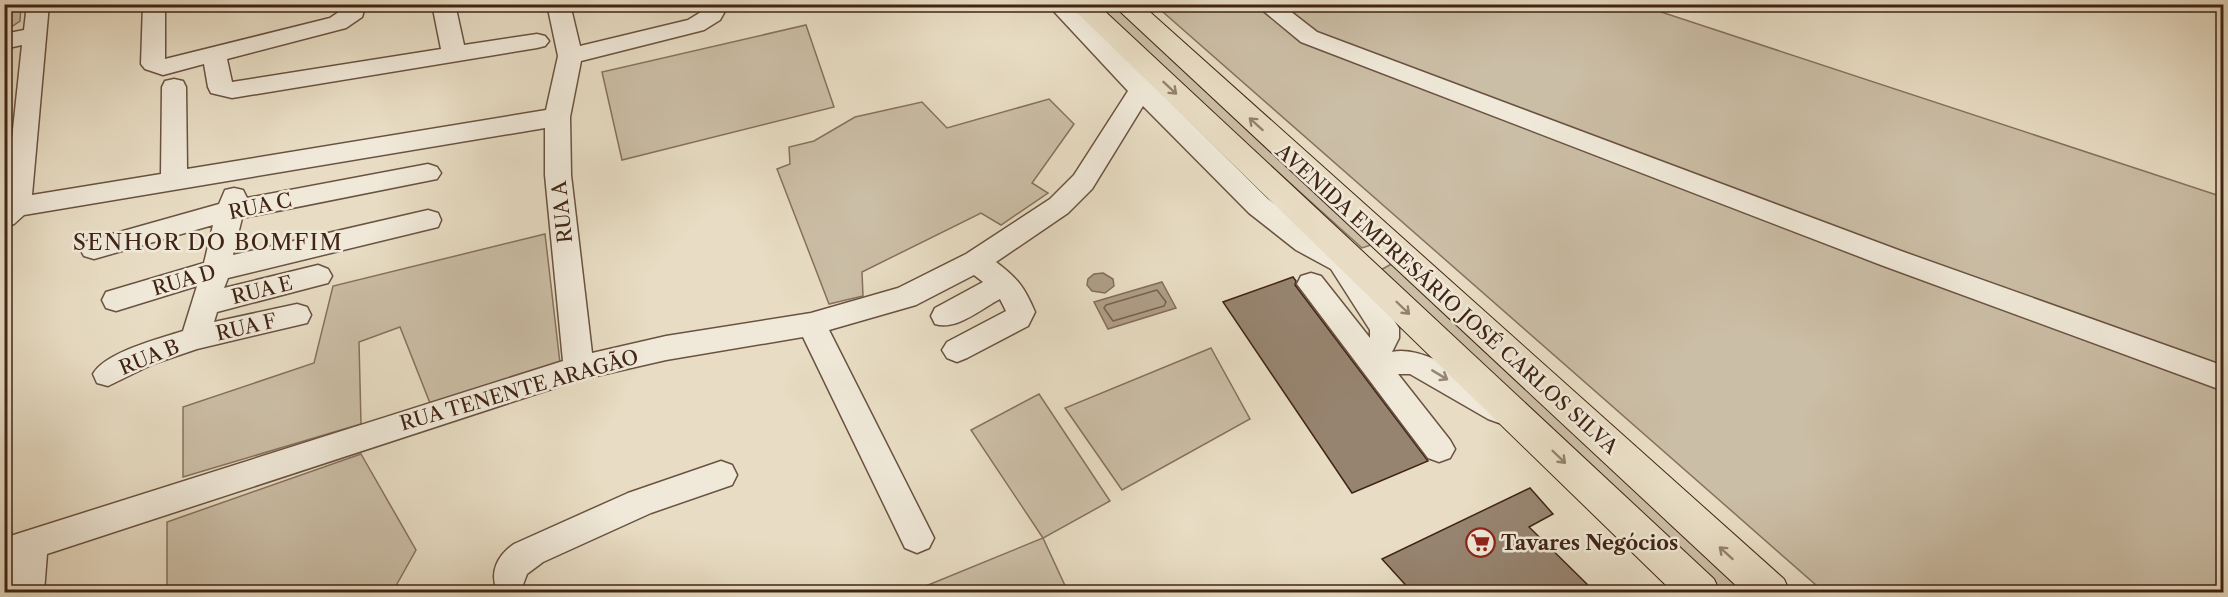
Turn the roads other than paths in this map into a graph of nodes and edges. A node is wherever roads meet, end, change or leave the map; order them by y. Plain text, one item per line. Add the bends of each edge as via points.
1 (38, 4) edge
2 (154, 4) edge
3 (356, 4) edge
4 (443, 4) edge
5 (558, 4) edge
6 (1058, 4) edge
7 (1081, 4) edge
8 (1125, 4) edge
9 (1266, 4) edge
10 (713, 11) edge
11 (34, 35) junction
12 (537, 41) dead end
13 (4, 42) edge
14 (454, 54) junction
15 (214, 55) junction
16 (570, 56) junction
17 (174, 87) dead end
18 (1141, 90) junction
19 (557, 117) junction
20 (1212, 144) junction
21 (240, 169) junction
22 (428, 173) dead end
23 (174, 181) junction
24 (11, 205) edge
25 (230, 211) junction
26 (428, 220) dead end
27 (94, 249) dead end
28 (1393, 249) junction
29 (976, 261) junction
30 (1354, 266) junction
31 (216, 270) junction
32 (318, 276) dead end
33 (1005, 283) junction
34 (1311, 284) dead end
35 (116, 300) dead end
36 (206, 304) junction
37 (297, 315) dead end
38 (945, 316) dead end
39 (811, 324) junction
40 (195, 338) junction
41 (957, 350) dead end
42 (1372, 363) junction
43 (579, 368) junction
44 (108, 374) dead end
45 (2223, 379) edge
46 (1527, 427) junction
47 (1439, 449) dead end
48 (721, 475) dead end
49 (917, 538) dead end
50 (18, 549) edge
51 (509, 579) dead end
52 (27, 592) edge
53 (1700, 592) edge
54 (1770, 592) edge

1 - 11 street
2 - 15 street via 153,64 163,67
3 - 15 street via 354,12 338,23
4 - 14 street
5 - 16 street
6 - 18 street
7 -> 20 main road, AVENIDA EMPRESÁRIO JOSÉ CARLOS SILVA
28 -> 8 main road, AVENIDA EMPRESÁRIO JOSÉ CARLOS SILVA
9 - 45 street via 1310,37 1891,258
10 - 16 street via 696,25
11 - 13 street
11 - 24 street
12 - 14 street
14 - 15 street via 232,90 220,87
16 - 19 street, RUA A
17 - 23 street
18 - 20 street
18 - 29 street, RUA TENENTE ARAGÃO via 1083,182 1059,206
19 - 21 street
19 - 43 street, RUA A via 558,176
20 - 30 main road, AVENIDA EMPRESÁRIO JOSÉ CARLOS SILVA
21 - 23 street
21 - 25 street, RUA B
22 - 25 street, RUA C
23 - 24 street
25 - 27 street, RUA C
25 - 31 street, RUA B
26 - 31 street, RUA D
28 - 30 main road via 1384,258
54 -> 28 main road, AVENIDA EMPRESÁRIO JOSÉ CARLOS SILVA
29 - 33 street
29 - 39 street, RUA TENENTE ARAGÃO via 906,297
30 - 42 street via 1386,337
30 -> 46 main road, AVENIDA EMPRESÁRIO JOSÉ CARLOS SILVA
31 - 35 street, RUA D
31 - 36 street, RUA B
32 - 36 street, RUA E
33 - 38 street
33 - 41 street via 1016,296 1020,316
34 - 42 street
36 - 40 street, RUA B
37 - 40 street, RUA F
39 - 43 street, RUA TENENTE ARAGÃO via 666,348
39 - 49 street
40 - 44 street, RUA B via 143,356
42 -> 46 street via 1416,363
42 - 47 street
43 - 50 street, RUA TENENTE ARAGÃO
46 -> 53 main road, AVENIDA EMPRESÁRIO JOSÉ CARLOS SILVA
48 - 51 street via 674,489 526,554 515,563
50 - 52 street

